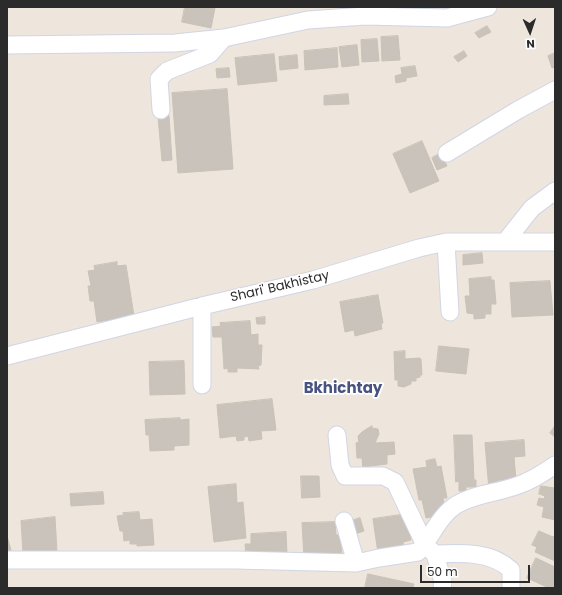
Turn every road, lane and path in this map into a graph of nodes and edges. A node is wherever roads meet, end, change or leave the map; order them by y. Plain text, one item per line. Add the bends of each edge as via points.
1 (488, 7) edge
2 (224, 38) junction
3 (7, 45) edge
4 (555, 90) edge
5 (161, 110) dead end
6 (447, 153) dead end
7 (555, 191) edge
8 (446, 242) junction
9 (505, 242) junction
10 (555, 242) edge
11 (202, 306) junction
12 (450, 312) dead end
13 (7, 356) edge
14 (202, 385) dead end
15 (337, 435) dead end
16 (555, 465) edge
17 (344, 521) dead end
18 (430, 549) junction
19 (7, 560) edge
20 (356, 563) junction
21 (442, 588) edge
22 (511, 588) edge

1 - 2 street via 447,18 365,16 308,20
2 - 3 street via 175,43
2 - 5 street via 210,54 166,71 159,79
4 - 6 street
7 - 9 street via 532,208
8 - 9 street, Shari' Bakhistay
8 - 11 street, Shari' Bakhistay via 320,278
8 - 12 street
9 - 10 street, Shari' Bakhistay
11 - 13 street, Shari' Bakhistay
11 - 14 street
15 - 18 street via 340,465 345,476 383,476 395,482
16 - 18 street via 526,483 456,505 434,527
17 - 20 street
18 - 20 street
18 - 21 street via 443,582
18 - 22 street via 496,559 511,570
19 - 20 street

